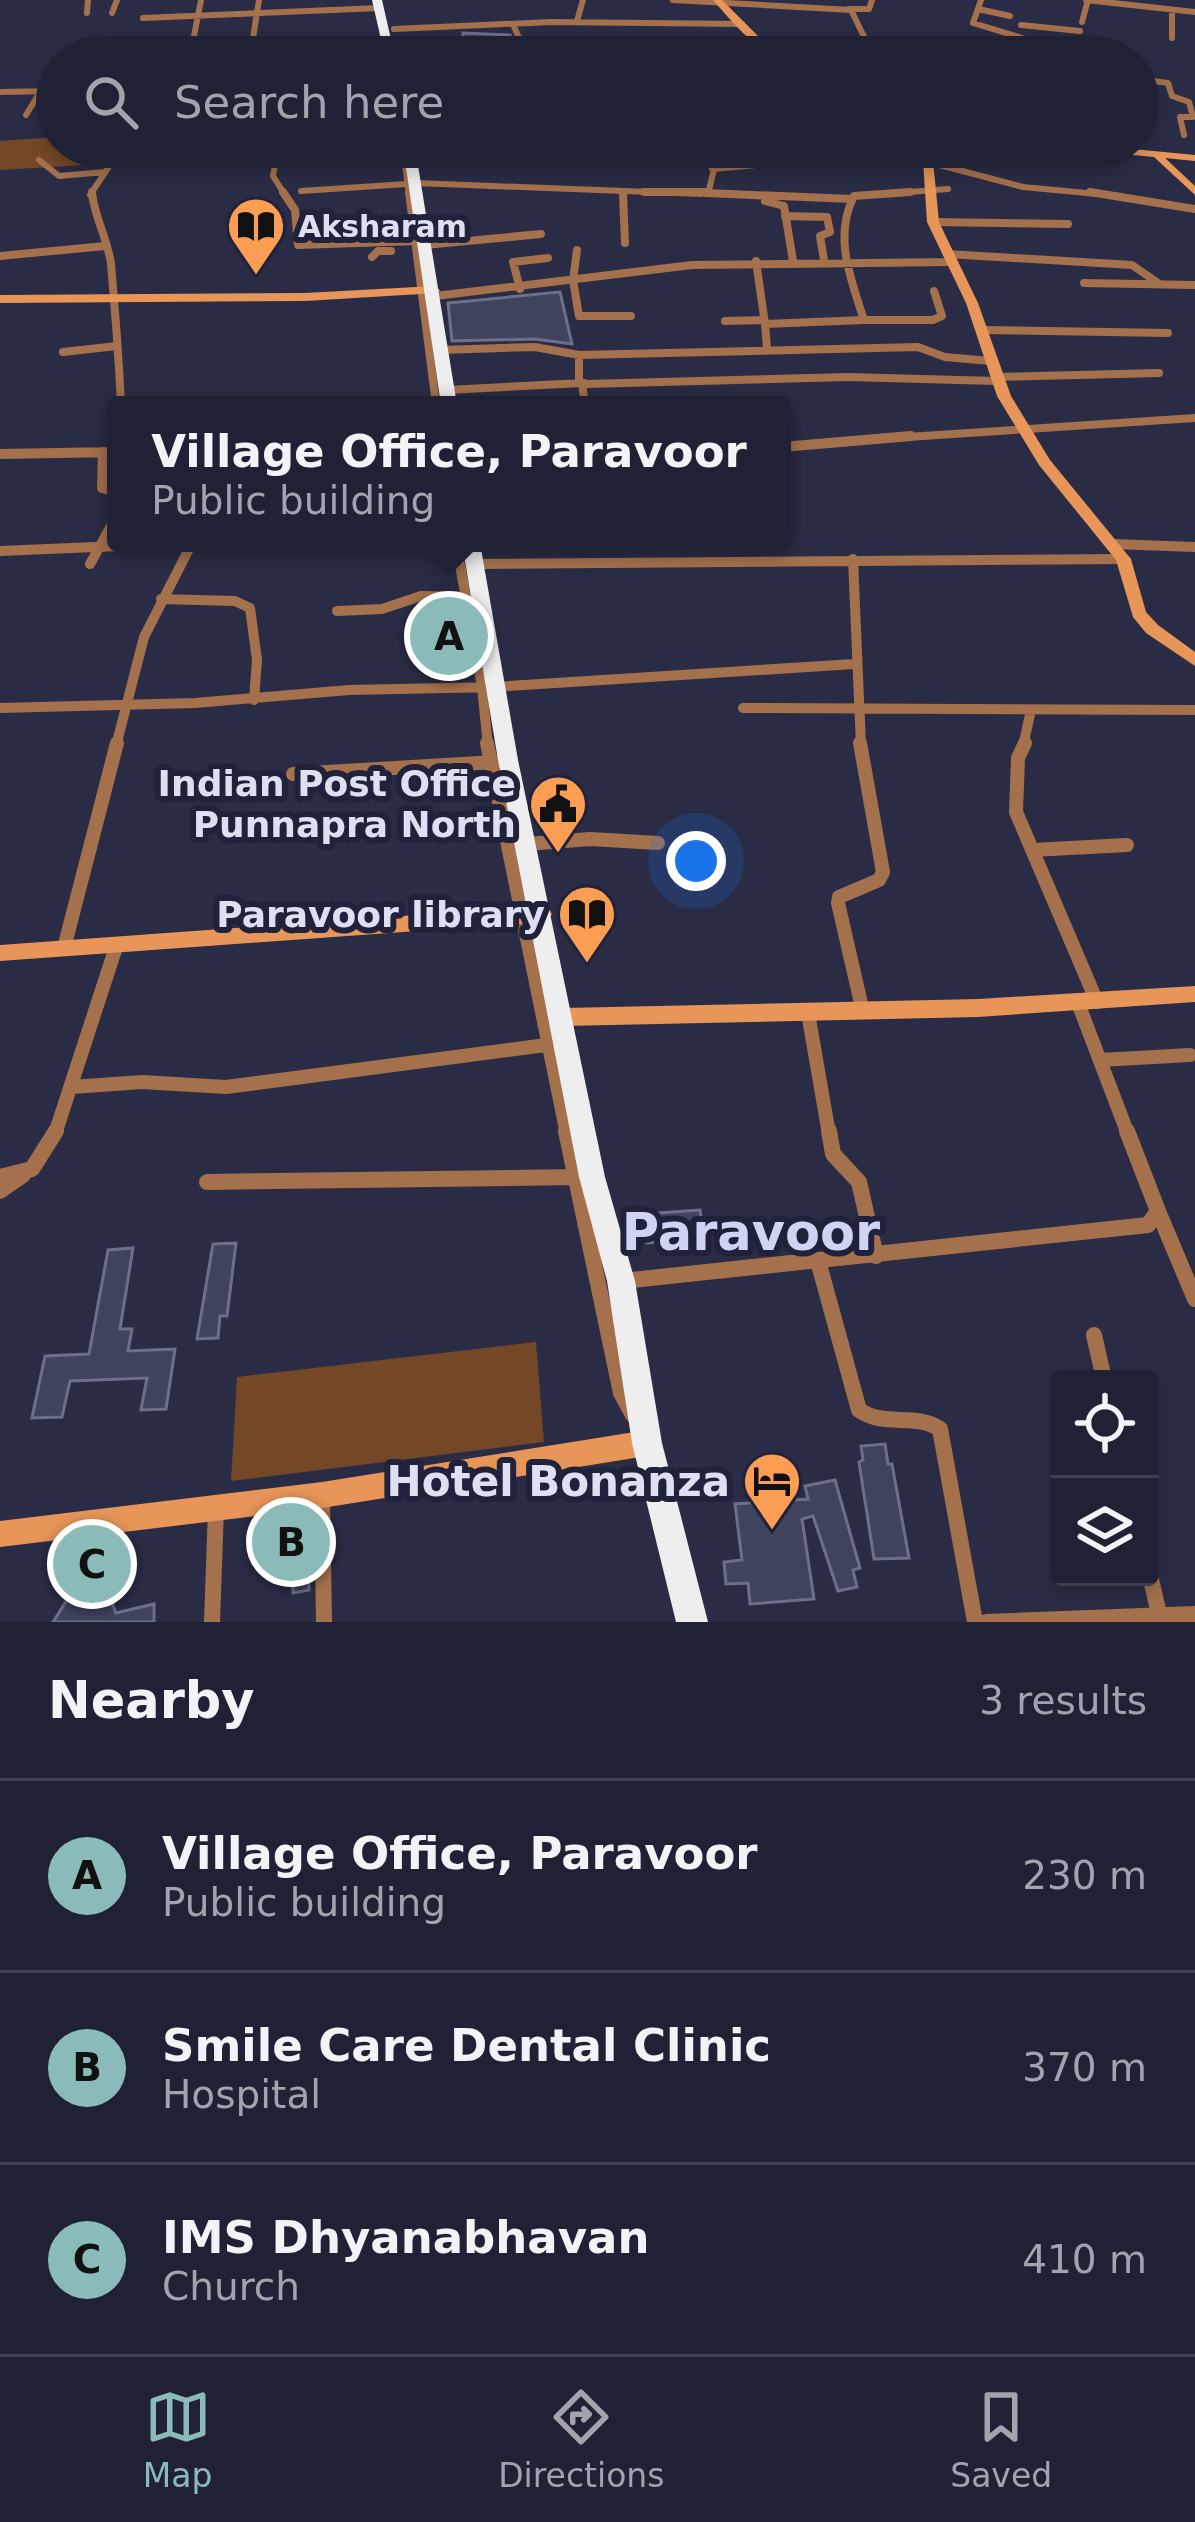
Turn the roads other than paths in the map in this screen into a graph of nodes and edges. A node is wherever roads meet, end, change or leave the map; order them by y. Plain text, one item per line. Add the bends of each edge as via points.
1 (88, 0) edge
2 (117, 0) edge
3 (202, 0) edge
4 (260, 0) edge
5 (583, 0) edge
6 (673, 0) edge
7 (872, 0) edge
8 (982, 0) edge
9 (1087, 0) edge
10 (719, 2) edge
11 (380, 3) edge
12 (1006, 5) dead end
13 (848, 9) junction
14 (978, 10) junction
15 (1172, 10) junction
16 (1195, 12) edge
17 (87, 13) dead end
18 (112, 13) dead end
19 (258, 14) junction
20 (199, 15) junction
21 (143, 17) dead end
22 (1011, 18) junction
23 (577, 21) junction
24 (513, 24) junction
25 (742, 24) junction
26 (1022, 26) junction
27 (394, 29) junction
28 (1017, 35) joint
29 (194, 36) edge
30 (254, 36) edge
31 (389, 36) edge
32 (394, 36) edge
33 (518, 36) edge
34 (753, 36) edge
35 (861, 36) edge
36 (1033, 36) edge
37 (1172, 38) dead end
38 (1159, 82) edge
39 (0, 92) edge
40 (36, 92) edge
41 (36, 99) edge
42 (26, 115) dead end
43 (1184, 135) dead end
44 (1160, 158) joint
45 (1195, 158) edge
46 (49, 168) edge
47 (109, 168) edge
48 (274, 168) edge
49 (409, 168) edge
50 (732, 168) edge
51 (926, 168) edge
52 (967, 168) edge
53 (713, 170) joint
54 (106, 172) junction
55 (411, 183) junction
56 (928, 189) junction
57 (948, 189) dead end
58 (302, 191) dead end
59 (706, 193) junction
60 (1195, 193) edge
61 (623, 194) junction
62 (760, 196) junction
63 (852, 200) junction
64 (1195, 209) edge
65 (785, 215) junction
66 (933, 222) junction
67 (1068, 224) dead end
68 (541, 235) dead end
69 (422, 242) junction
70 (625, 243) dead end
71 (105, 246) junction
72 (577, 250) dead end
73 (391, 251) dead end
74 (0, 256) edge
75 (372, 256) dead end
76 (548, 258) dead end
77 (949, 258) junction
78 (846, 259) junction
79 (824, 260) junction
80 (756, 261) junction
81 (793, 261) junction
82 (573, 280) junction
83 (1084, 283) dead end
84 (1158, 283) junction
85 (1195, 285) edge
86 (520, 290) junction
87 (934, 291) dead end
88 (431, 292) junction
89 (110, 297) junction
90 (0, 299) edge
91 (631, 316) dead end
92 (864, 320) junction
93 (897, 320) junction
94 (725, 321) dead end
95 (764, 322) junction
96 (830, 322) junction
97 (981, 330) junction
98 (1168, 333) dead end
99 (117, 346) junction
100 (907, 347) junction
101 (767, 348) junction
102 (837, 348) junction
103 (441, 350) junction
104 (63, 352) dead end
105 (579, 355) junction
106 (990, 362) junction
107 (1159, 374) dead end
108 (996, 379) junction
109 (582, 383) junction
110 (120, 396) edge
111 (436, 396) edge
112 (448, 396) edge
113 (458, 396) edge
114 (584, 396) edge
115 (1195, 418) edge
116 (1020, 426) junction
117 (791, 446) edge
118 (107, 452) edge
119 (0, 454) edge
120 (107, 534) edge
121 (102, 544) junction
122 (107, 544) edge
123 (1113, 544) junction
124 (1195, 547) edge
125 (0, 551) edge
126 (186, 552) edge
127 (466, 552) edge
128 (547, 552) edge
129 (710, 552) edge
130 (853, 559) junction
131 (710, 560) junction
132 (1123, 560) junction
133 (90, 564) dead end
134 (472, 597) junction
135 (161, 599) junction
136 (338, 611) dead end
137 (1195, 660) edge
138 (854, 664) junction
139 (488, 687) junction
140 (254, 700) junction
141 (125, 705) junction
142 (858, 705) junction
143 (0, 708) edge
144 (743, 708) dead end
145 (1031, 710) junction
146 (1195, 710) edge
147 (498, 761) junction
148 (293, 774) dead end
149 (658, 842) dead end
150 (526, 844) junction
151 (1127, 845) dead end
152 (1032, 850) junction
153 (532, 915) junction
154 (117, 944) junction
155 (64, 948) junction
156 (0, 953) edge
157 (1195, 994) edge
158 (1088, 1002) junction
159 (808, 1012) junction
160 (863, 1012) junction
161 (559, 1034) junction
162 (1190, 1055) dead end
163 (1100, 1060) junction
164 (72, 1087) junction
165 (29, 1172) junction
166 (0, 1177) edge
167 (583, 1177) junction
168 (207, 1182) dead end
169 (0, 1191) edge
170 (1158, 1211) junction
171 (875, 1256) junction
172 (818, 1262) junction
173 (621, 1281) junction
174 (1195, 1299) edge
175 (1094, 1335) dead end
176 (1102, 1370) edge
177 (647, 1443) junction
178 (322, 1495) junction
179 (216, 1508) junction
180 (0, 1534) edge
181 (1153, 1586) edge
182 (1159, 1614) junction
183 (1195, 1614) edge
184 (212, 1622) edge
185 (324, 1622) edge
186 (692, 1622) edge
187 (975, 1622) edge
188 (986, 1622) edge

1 - 17 street
2 - 18 street
3 - 20 street
4 - 19 street
5 - 23 street
6 - 10 street
7 - 13 street via 869,9
8 - 14 street
9 - 15 street
9 - 26 street via 1081,26
10 - 13 street
10 - 25 street
11 - 19 street
11 - 27 highway
11 - 31 highway
12 - 22 street
13 - 35 street
14 - 22 street
14 - 28 street via 974,24
15 - 16 street
15 - 37 street
19 - 20 street
19 - 30 street
20 - 21 street
20 - 29 street
22 - 26 street
22 - 28 street
23 - 24 street
23 - 25 street
24 - 27 street
24 - 33 street
25 - 34 street
26 - 36 street
27 - 32 highway
38 - 43 street via 1189,102 1193,118 1180,118
39 - 40 street
41 - 42 street
44 - 45 street
44 - 60 street
46 - 54 street via 59,176
47 - 54 street
48 - 69 street via 295,209 298,245
49 - 55 highway
50 - 53 street
51 - 56 street
52 - 64 street via 1023,187
53 - 59 street
54 - 71 street via 90,195
55 - 58 street
55 - 61 street
55 - 69 highway
56 - 57 street
56 - 63 street
56 - 66 street
59 - 61 street
59 - 62 street
61 - 70 street
62 - 63 street
62 - 65 street via 784,206
63 - 78 street via 842,216
65 - 79 street via 827,217
65 - 81 street
66 - 67 street
66 - 77 street
68 - 69 street
69 - 88 highway
71 - 74 street
71 - 89 street
72 - 82 street
73 - 75 street
76 - 86 street via 514,262
77 - 78 street
77 - 84 street via 1132,265
77 - 97 street
78 - 79 street
78 - 92 street
79 - 81 street
80 - 81 street
80 - 82 street
80 - 95 street
82 - 86 street
82 - 91 street via 578,316
83 - 84 street
84 - 85 street
86 - 88 street
87 - 93 street via 942,316
88 - 89 street
88 - 103 highway
88 - 111 street
89 - 90 street
89 - 99 street
92 - 93 street
92 - 96 street
93 - 100 street
94 - 95 street
95 - 96 street
95 - 101 street
96 - 102 street
97 - 98 street
97 - 106 street
99 - 104 street
99 - 110 street
100 - 102 street
100 - 106 street
101 - 102 street
101 - 105 street
103 - 105 street via 535,347
103 - 112 highway
105 - 109 street
106 - 108 street
107 - 108 street
108 - 109 street
108 - 116 street
109 - 113 street
109 - 114 street
115 - 116 street
116 - 117 street
116 - 123 street
118 - 119 street
120 - 121 street
121 - 122 street
121 - 125 street
121 - 133 street
123 - 124 street
123 - 132 street
126 - 135 street
127 - 134 highway
128 - 131 street
129 - 131 street
130 - 131 street
130 - 132 street
130 - 138 street
132 - 137 street via 1139,613
134 - 136 street via 421,596
134 - 139 highway
135 - 140 street via 250,608
135 - 141 street
138 - 139 street
138 - 142 street
139 - 140 street
139 - 147 highway
140 - 141 street
141 - 143 street
141 - 155 street
142 - 144 street
142 - 145 street
142 - 160 street via 865,806 884,872 839,897
145 - 146 street
145 - 152 street via 1016,812
147 - 148 street
147 - 150 highway
147 - 153 street
149 - 150 street
150 - 153 highway
151 - 152 street
152 - 158 street
153 - 154 street
153 - 161 highway
154 - 155 street
154 - 164 street
155 - 156 street
157 - 158 street
158 - 160 street
158 - 163 street
159 - 160 street
159 - 161 street
159 - 171 street via 833,1154 859,1182
161 - 164 street via 226,1087
161 - 167 highway
162 - 163 street
163 - 170 street
164 - 165 street via 46,1154
165 - 166 street
165 - 169 street
167 - 168 street
167 - 173 highway
167 - 177 street via 621,1393
170 - 171 street via 1141,1230
170 - 174 street
171 - 172 street
172 - 173 street
172 - 187 street via 859,1411 873,1421 926,1419 940,1429
173 - 177 highway
175 - 176 street
177 - 178 street
177 - 186 highway
178 - 179 street
178 - 185 street
179 - 180 street
179 - 184 street
181 - 182 street
182 - 183 street
182 - 188 street

